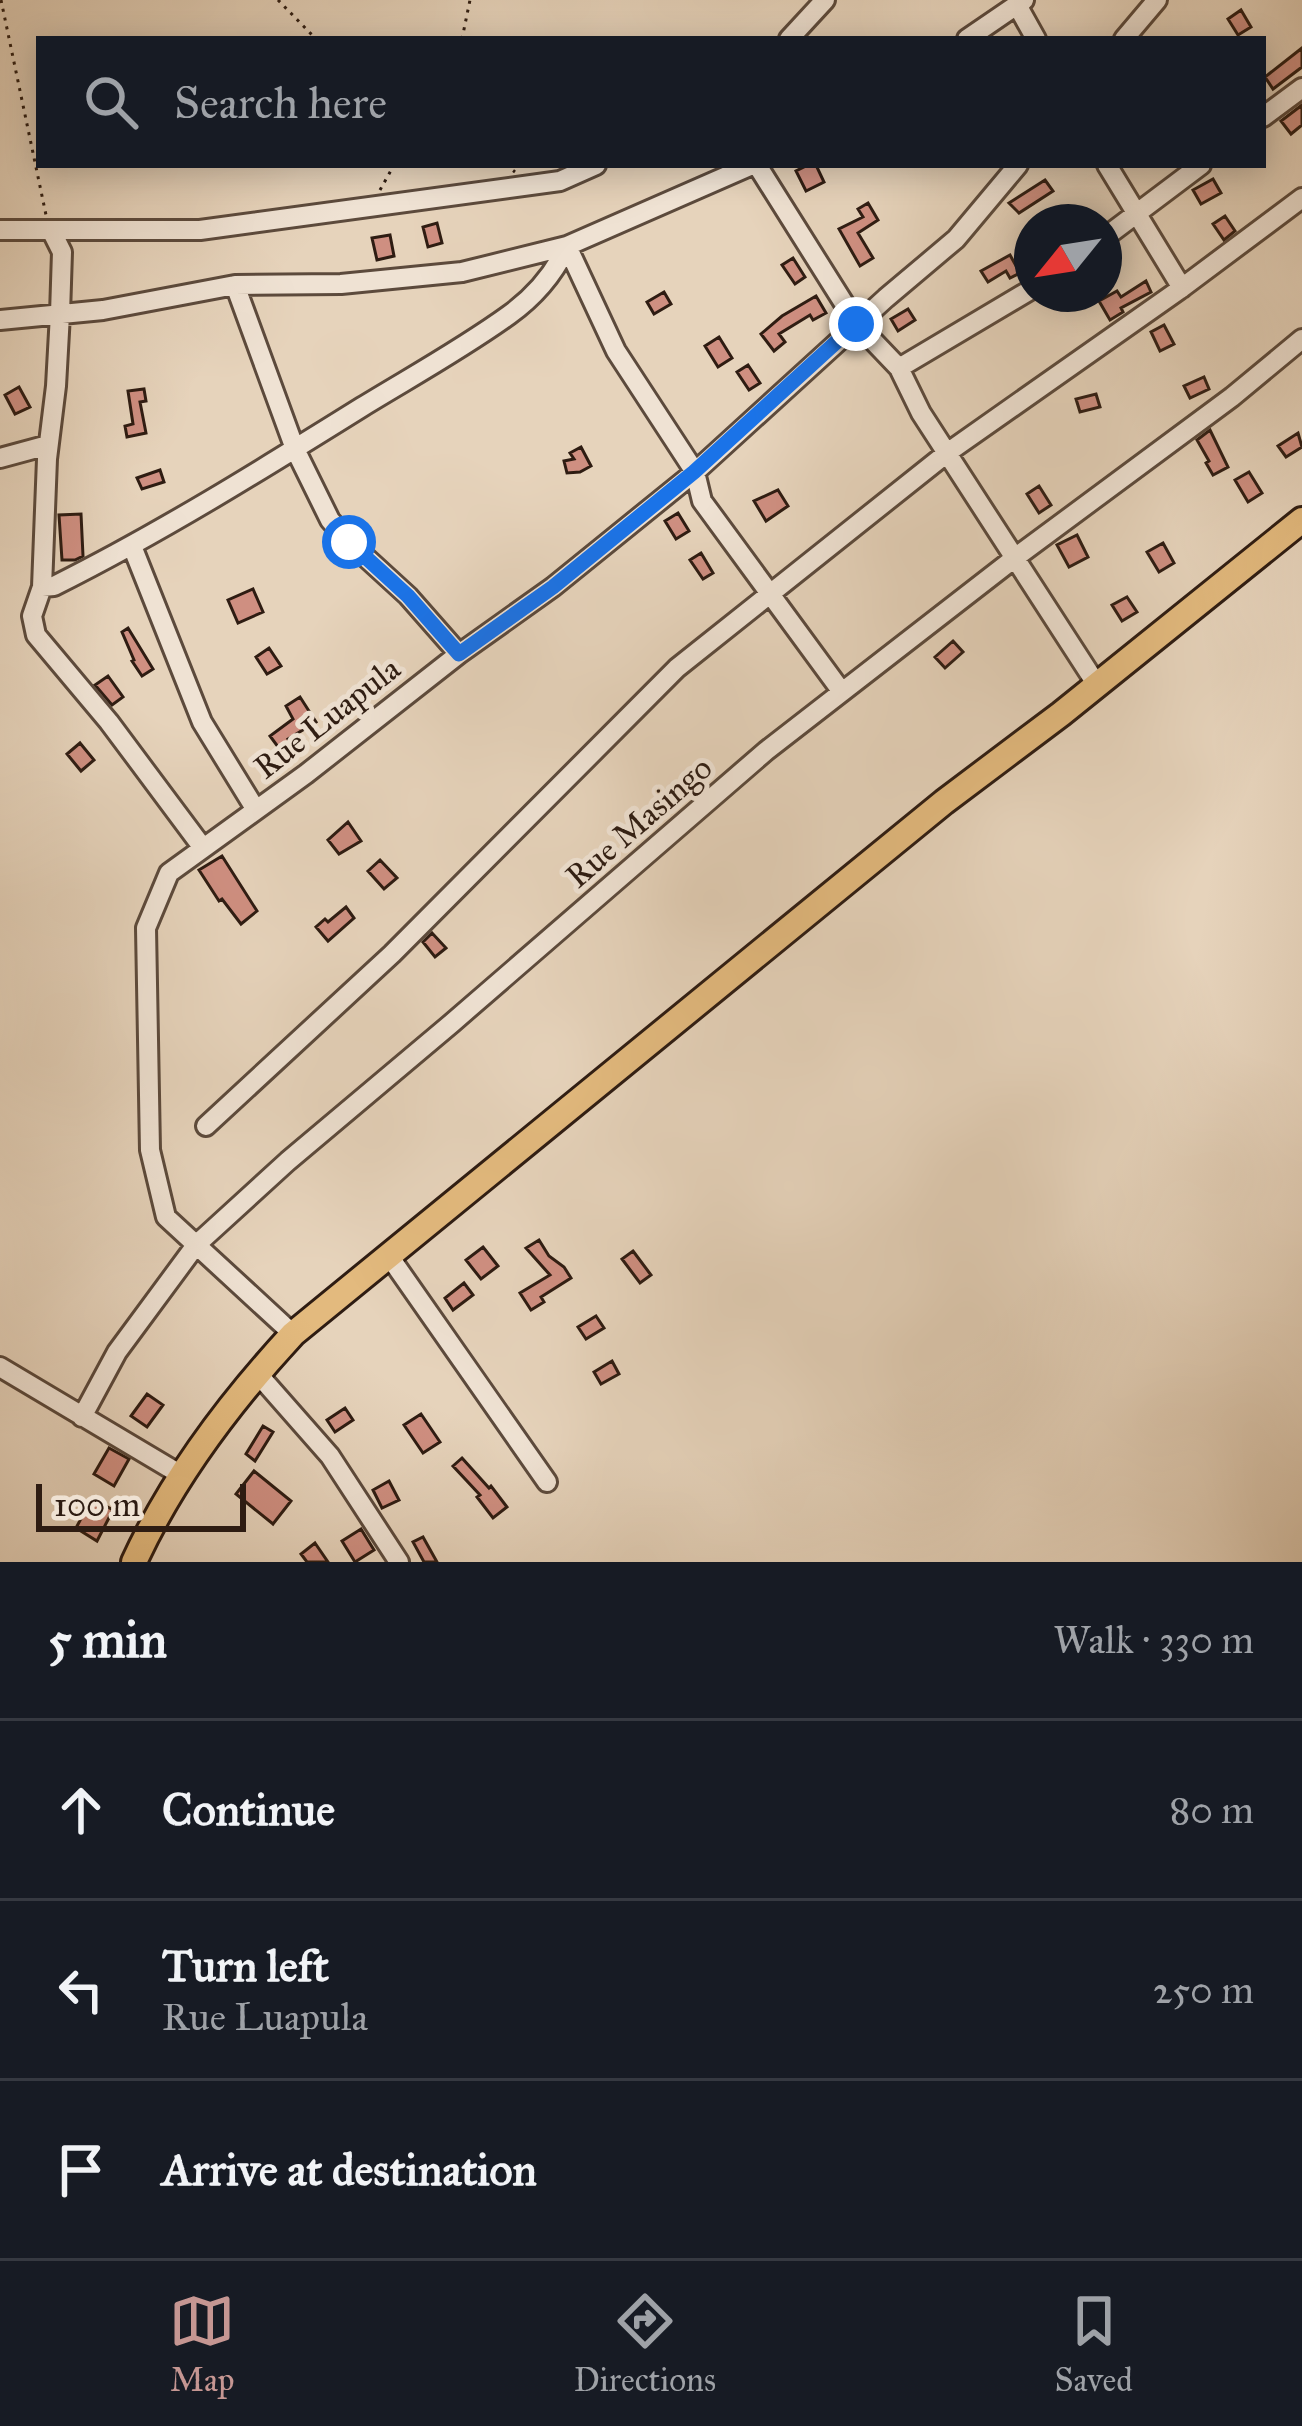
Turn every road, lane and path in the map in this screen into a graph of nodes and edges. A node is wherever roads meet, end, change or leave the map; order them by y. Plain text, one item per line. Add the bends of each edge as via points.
1 (1, 0) edge
2 (278, 0) edge
3 (470, 0) edge
4 (825, 0) edge
5 (1157, 0) edge
6 (1021, 3) edge
7 (313, 36) edge
8 (463, 36) edge
9 (792, 36) edge
10 (972, 36) edge
11 (1035, 36) edge
12 (1127, 36) edge
13 (1302, 88) edge
14 (1266, 115) edge
15 (392, 168) edge
16 (589, 168) edge
17 (747, 168) edge
18 (756, 168) edge
19 (1015, 168) edge
20 (1109, 168) edge
21 (1197, 168) edge
22 (1302, 198) edge
23 (370, 207) junction
24 (1135, 215) junction
25 (1122, 225) edge
26 (0, 230) edge
27 (51, 230) junction
28 (567, 246) junction
29 (235, 285) junction
30 (1182, 288) junction
31 (1014, 300) edge
32 (60, 314) junction
33 (0, 320) edge
34 (856, 324) junction
35 (1302, 340) edge
36 (899, 368) junction
37 (48, 445) junction
38 (295, 449) junction
39 (947, 453) junction
40 (0, 458) edge
41 (694, 472) junction
42 (1302, 520) edge
43 (132, 547) junction
44 (1016, 557) junction
45 (42, 587) junction
46 (768, 594) junction
47 (459, 654) junction
48 (1097, 685) junction
49 (842, 692) junction
50 (256, 810) junction
51 (203, 848) junction
52 (206, 1126) dead end
53 (196, 1245) junction
54 (389, 1256) junction
55 (293, 1334) junction
56 (0, 1367) edge
57 (257, 1373) junction
58 (82, 1417) junction
59 (183, 1476) junction
60 (547, 1482) dead end
61 (141, 1558) edge
62 (399, 1562) edge

1 - 27 path
2 - 7 path
3 - 8 path
4 - 9 street
5 - 12 street
6 - 10 street
6 - 11 street
13 - 14 street
15 - 23 path
16 - 23 street via 560,181
17 - 28 street
18 - 34 street
19 - 34 street, Rue Luapula via 956,239
20 - 24 street
21 - 24 street
22 - 30 street
23 - 27 street via 200,230
24 - 25 street
24 - 30 street
26 - 27 street
27 - 32 street via 62,252
28 - 29 street via 463,272
28 - 38 street via 546,282 511,314
28 - 41 street via 616,351
29 - 32 street
29 - 38 street
30 - 39 street
31 - 36 street
32 - 33 street
32 - 37 street
34 - 36 street
34 - 41 street, Rue Luapula
35 - 44 street, Rue Masingo
36 - 39 street
37 - 40 street
37 - 45 street
38 - 43 street
38 - 47 street via 330,520
39 - 44 street
39 - 46 street
41 - 46 street via 702,501
41 - 47 street, Rue Luapula
42 - 48 main road
43 - 45 street
43 - 50 street via 202,722
44 - 48 street
44 - 49 street, Rue Masingo
45 - 51 street via 32,616 36,635
46 - 49 street
46 - 52 street via 677,668 392,954
47 - 50 street, Rue Luapula
48 - 54 main road
49 - 53 street, Rue Masingo
50 - 51 street, Rue Luapula
51 - 53 street, Rue Luapula via 169,872 146,928 150,1150 166,1217
53 - 55 street, Rue Luapula
53 - 58 street, Rue Masingo via 117,1352
54 - 55 main road
54 - 60 street
55 - 57 main road
56 - 58 street
57 - 59 main road
57 - 62 street via 330,1456
58 - 59 street
59 - 61 main road

